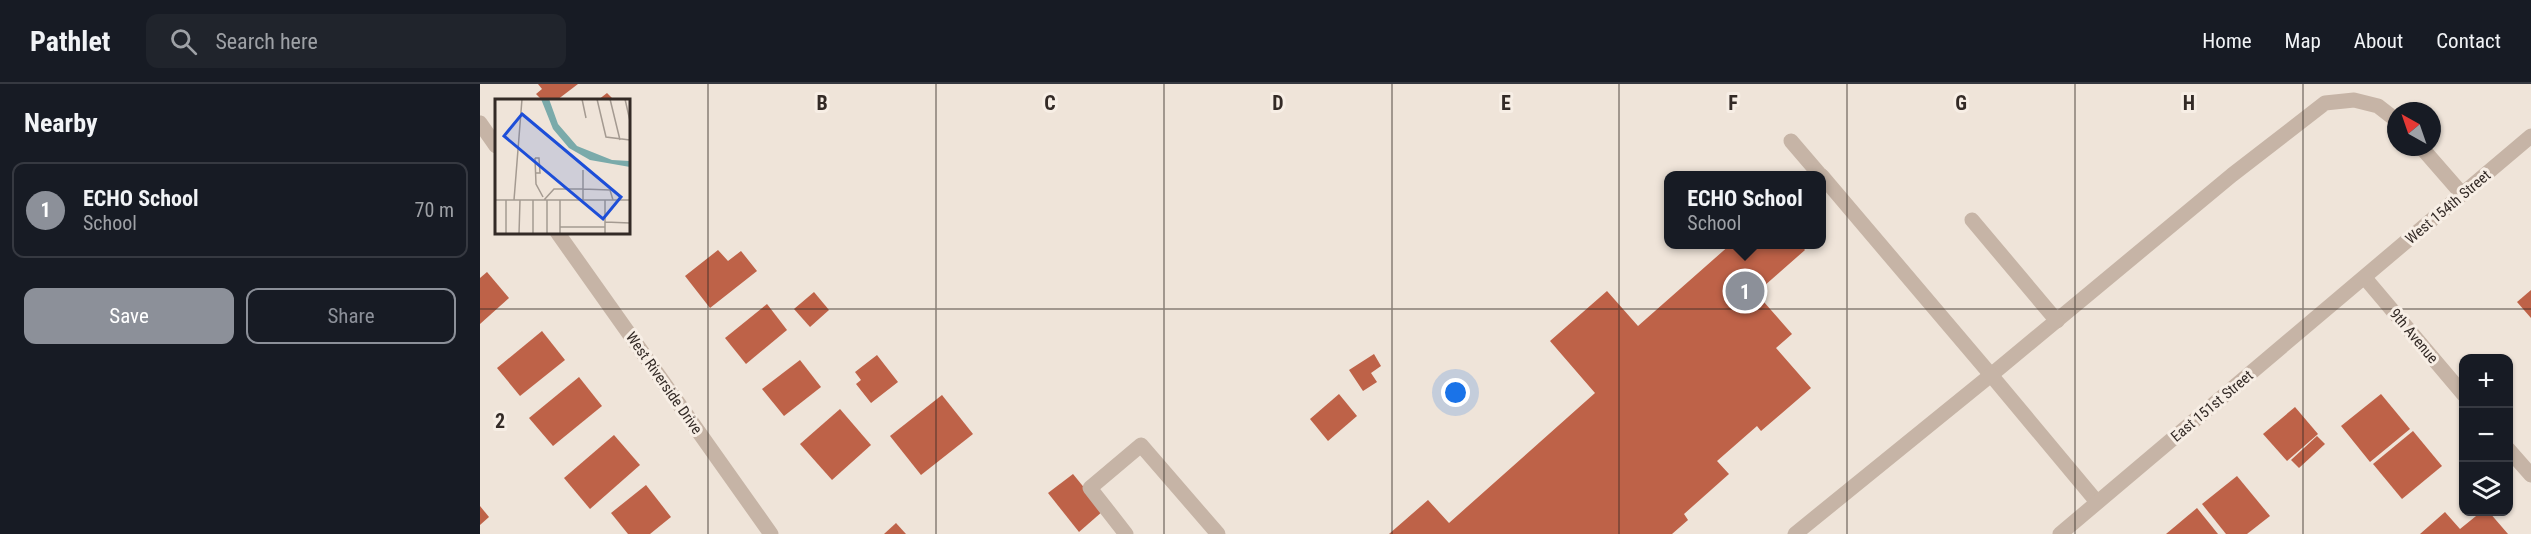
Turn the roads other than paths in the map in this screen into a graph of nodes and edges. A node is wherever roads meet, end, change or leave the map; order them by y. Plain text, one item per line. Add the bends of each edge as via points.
1 (2387, 113) edge
2 (480, 123) edge
3 (2531, 136) edge
4 (1791, 141) dead end
5 (495, 145) edge
6 (2429, 156) edge
7 (1817, 171) edge
8 (1826, 182) edge
9 (2462, 194) junction
10 (1972, 220) dead end
11 (558, 234) edge
12 (2365, 278) junction
13 (2057, 321) junction
14 (1991, 375) junction
15 (2459, 390) edge
16 (2513, 455) edge
17 (2531, 475) edge
18 (2097, 502) junction
19 (771, 534) edge
20 (1126, 534) edge
21 (1218, 534) edge
22 (1795, 534) edge
23 (2060, 534) edge

1 - 13 street via 2378,106 2354,100 2325,103
2 - 5 street
3 - 9 street, West 154th Street
4 - 7 street
6 - 9 street
8 - 14 street
9 - 12 street, West 154th Street
10 - 13 street
11 - 19 street, West Riverside Drive
12 - 15 street, 9th Avenue
12 - 18 street, East 151st Street
13 - 14 street
14 - 18 street
14 - 22 street
16 - 17 street
18 - 23 street, East 151st Street
20 - 21 street via 1090,488 1141,445

